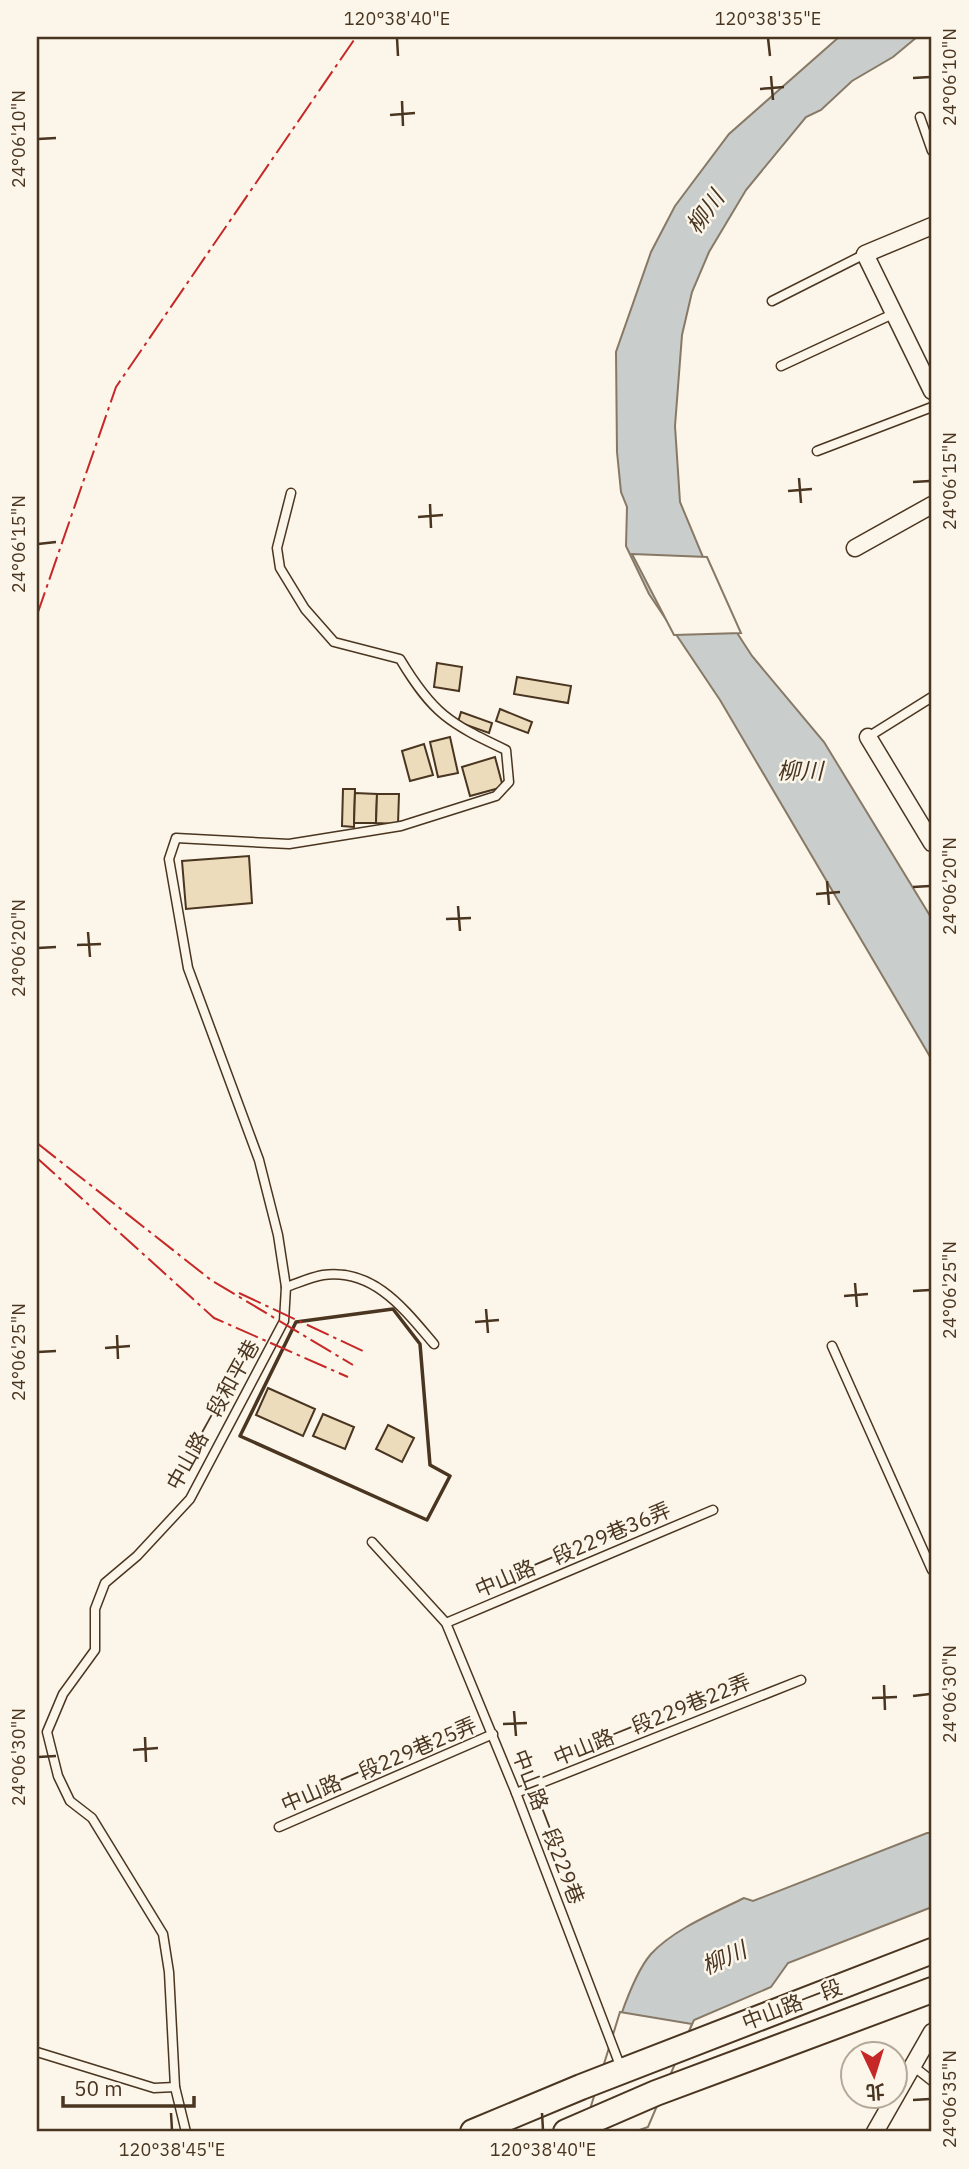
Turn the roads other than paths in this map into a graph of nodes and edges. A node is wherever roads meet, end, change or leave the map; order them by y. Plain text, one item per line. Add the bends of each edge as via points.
1 (920, 117) dead end
2 (932, 151) edge
3 (932, 226) edge
4 (865, 254) junction
5 (772, 301) dead end
6 (895, 313) junction
7 (781, 366) dead end
8 (931, 383) edge
9 (932, 407) edge
10 (817, 451) dead end
11 (291, 493) dead end
12 (932, 505) edge
13 (855, 548) dead end
14 (932, 697) edge
15 (868, 737) joint
16 (932, 843) edge
17 (286, 1287) junction
18 (434, 1344) dead end
19 (832, 1346) dead end
20 (713, 1510) dead end
21 (372, 1542) dead end
22 (932, 1570) edge
23 (446, 1622) junction
24 (801, 1680) dead end
25 (37, 1731) edge
26 (47, 1732) junction
27 (493, 1734) junction
28 (516, 1793) junction
29 (279, 1827) dead end
30 (932, 1951) edge
31 (932, 1990) edge
32 (932, 2032) edge
33 (37, 2052) edge
34 (913, 2066) junction
35 (622, 2071) junction
36 (932, 2081) edge
37 (175, 2087) junction
38 (568, 2131) edge
39 (186, 2132) edge
40 (473, 2132) edge
41 (875, 2132) edge

1 - 2 lane
3 - 4 street
4 - 5 lane
4 - 6 street
6 - 7 lane
6 - 8 street
9 - 10 lane
11 - 17 lane, 中山路一段和平巷 via 277,548 280,568 305,609 334,642 400,659 420,693 454,725 506,750 509,782 496,796 401,826 289,844 176,838 169,859 188,968 259,1160
12 - 13 street
14 - 15 lane
15 - 16 street
17 - 18 lane via 324,1275 357,1277 392,1296
17 - 26 lane, 中山路一段和平巷 via 284,1321 190,1499 105,1583 95,1609 94,1650 63,1693
19 - 22 lane
20 - 23 lane, 中山路一段229巷36弄
21 - 23 lane, 中山路一段229巷
23 - 27 lane, 中山路一段229巷
24 - 28 lane, 中山路一段229巷22弄
25 - 26 lane
26 - 37 lane via 70,1801 92,1818 163,1934
27 - 28 lane, 中山路一段229巷
27 - 29 lane, 中山路一段229巷25弄
28 - 35 lane, 中山路一段229巷
30 - 35 main road, 中山路一段
31 - 38 main road, 中山路一段
32 - 34 street
33 - 37 lane via 154,2088
34 - 36 lane
34 - 41 street
35 - 40 main road, 中山路一段
37 - 39 lane

